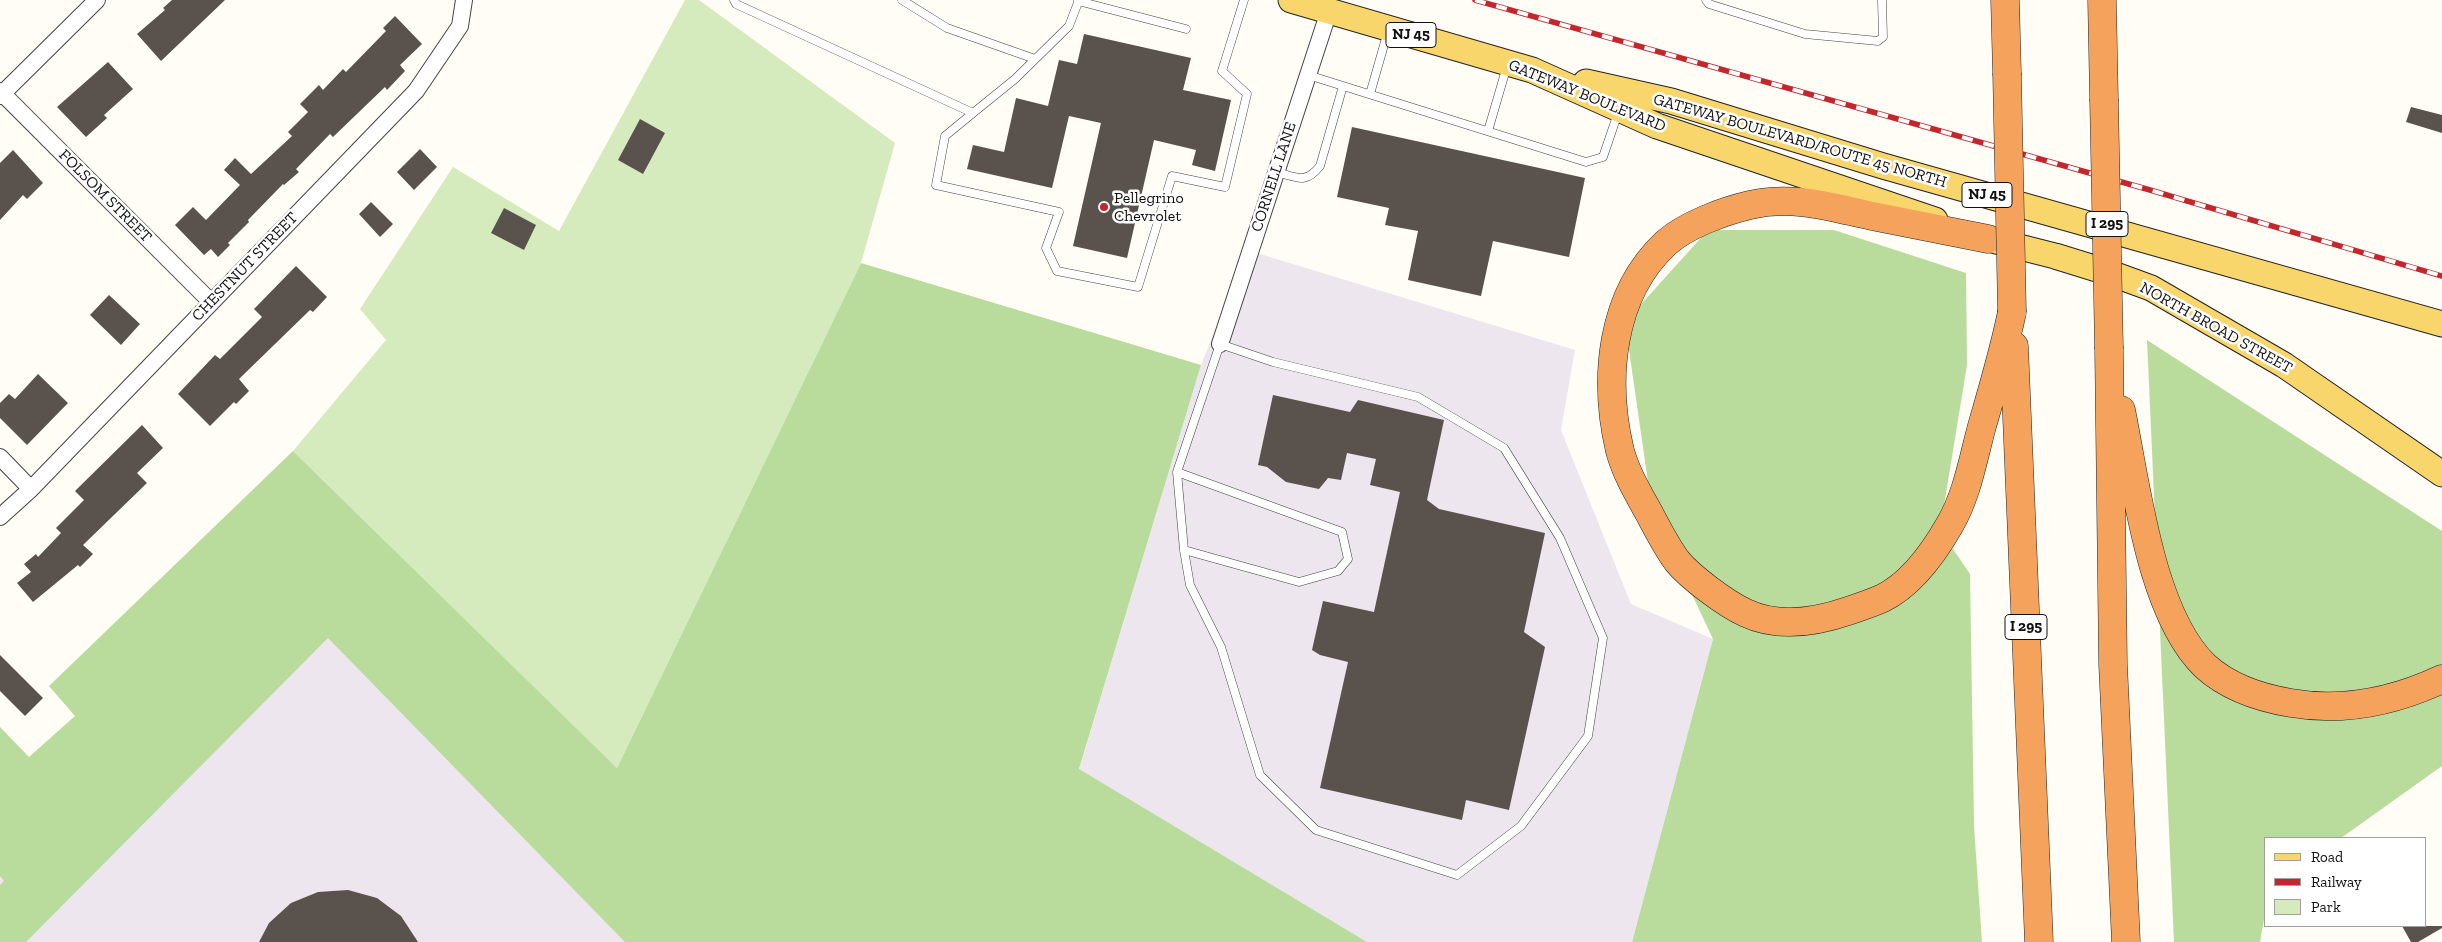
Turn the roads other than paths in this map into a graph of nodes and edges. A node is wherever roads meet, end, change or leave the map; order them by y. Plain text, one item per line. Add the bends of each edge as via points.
1 (97, 0) edge
2 (464, 0) edge
3 (734, 0) edge
4 (1078, 0) edge
5 (1244, 0) edge
6 (1290, 0) edge
7 (1706, 0) edge
8 (1882, 0) edge
9 (2005, 0) edge
10 (2102, 0) edge
11 (907, 1) edge
12 (1329, 11) junction
13 (1389, 28) junction
14 (1186, 29) dead end
15 (1035, 59) junction
16 (1508, 63) junction
17 (1532, 70) junction
18 (1308, 75) junction
19 (1343, 86) junction
20 (1, 93) edge
21 (1370, 94) junction
22 (1620, 109) junction
23 (973, 113) junction
24 (1488, 131) junction
25 (1276, 172) junction
26 (1795, 173) joint
27 (1988, 239) junction
28 (211, 302) junction
29 (2012, 312) junction
30 (2442, 324) edge
31 (1220, 344) junction
32 (2109, 349) junction
33 (0, 457) edge
34 (1177, 472) junction
35 (2442, 474) edge
36 (31, 489) junction
37 (0, 517) edge
38 (1184, 550) junction
39 (2442, 679) edge
40 (2039, 942) edge
41 (2126, 942) edge

1 - 20 street
2 - 28 street, CHESTNUT STREET via 460,26 416,91
3 - 23 lane via 736,4
4 - 14 lane
4 - 15 lane via 1069,26
5 - 23 lane via 1222,71 1248,94 1225,187 1172,176 1138,287 1058,271 1046,248 1059,212 936,185 945,136
6 - 12 main road, GATEWAY BOULEVARD / NJ 45
7 - 8 lane via 1709,4 1805,34 1878,42 1883,37
9 - 29 highway, I 295, bridge
10 - 32 highway, I 295, bridge
11 - 15 lane via 947,28
12 - 13 main road, GATEWAY BOULEVARD / NJ 45
12 - 18 street, CORNELL LANE
13 - 16 main road, GATEWAY BOULEVARD / NJ 45
13 - 21 lane
15 - 23 lane
16 - 17 main road, GATEWAY BOULEVARD / NJ 45
16 - 24 lane
17 - 22 main road, GATEWAY BOULEVARD / NJ 45
17 - 30 main road, GATEWAY BOULEVARD/ROUTE 45 NORTH / NJ 45 via 1671,101 1883,166
18 - 19 lane
18 - 25 street, CORNELL LANE
19 - 21 lane
19 - 25 lane via 1320,166 1312,176 1304,179
20 - 28 street, FOLSOM STREET
21 - 24 lane
22 - 24 lane via 1603,156 1586,162
22 - 26 main road, GATEWAY BOULEVARD / NJ 45 via 1657,126
25 - 31 street, CORNELL LANE
26 - 27 main road, NORTH BROAD STREET / NJ 45
27 - 29 highway via 1790,199 1750,205 1705,220 1668,242 1643,269 1621,317 1613,349 1611,382 1620,452 1632,482 1678,562 1726,602 1747,614 1778,622 1807,622 1830,617 1886,596 1914,574 1952,522 1976,458
27 - 35 main road, NORTH BROAD STREET / NJ 45 via 2064,258 2152,288 2284,365
28 - 36 street, CHESTNUT STREET
29 - 40 highway, I 295
31 - 34 lane
31 - 38 lane via 1273,362 1418,397 1504,448 1560,538 1603,638 1588,736 1522,826 1457,875 1316,830 1260,776 1221,647 1190,585
32 - 39 highway via 2160,588 2185,642 2206,666 2233,685 2261,696 2320,706 2366,704
32 - 41 highway, I 295 via 2112,634
33 - 36 street
34 - 38 lane
34 - 38 lane via 1342,532 1348,559 1338,570 1300,582
36 - 37 street, CHESTNUT STREET

